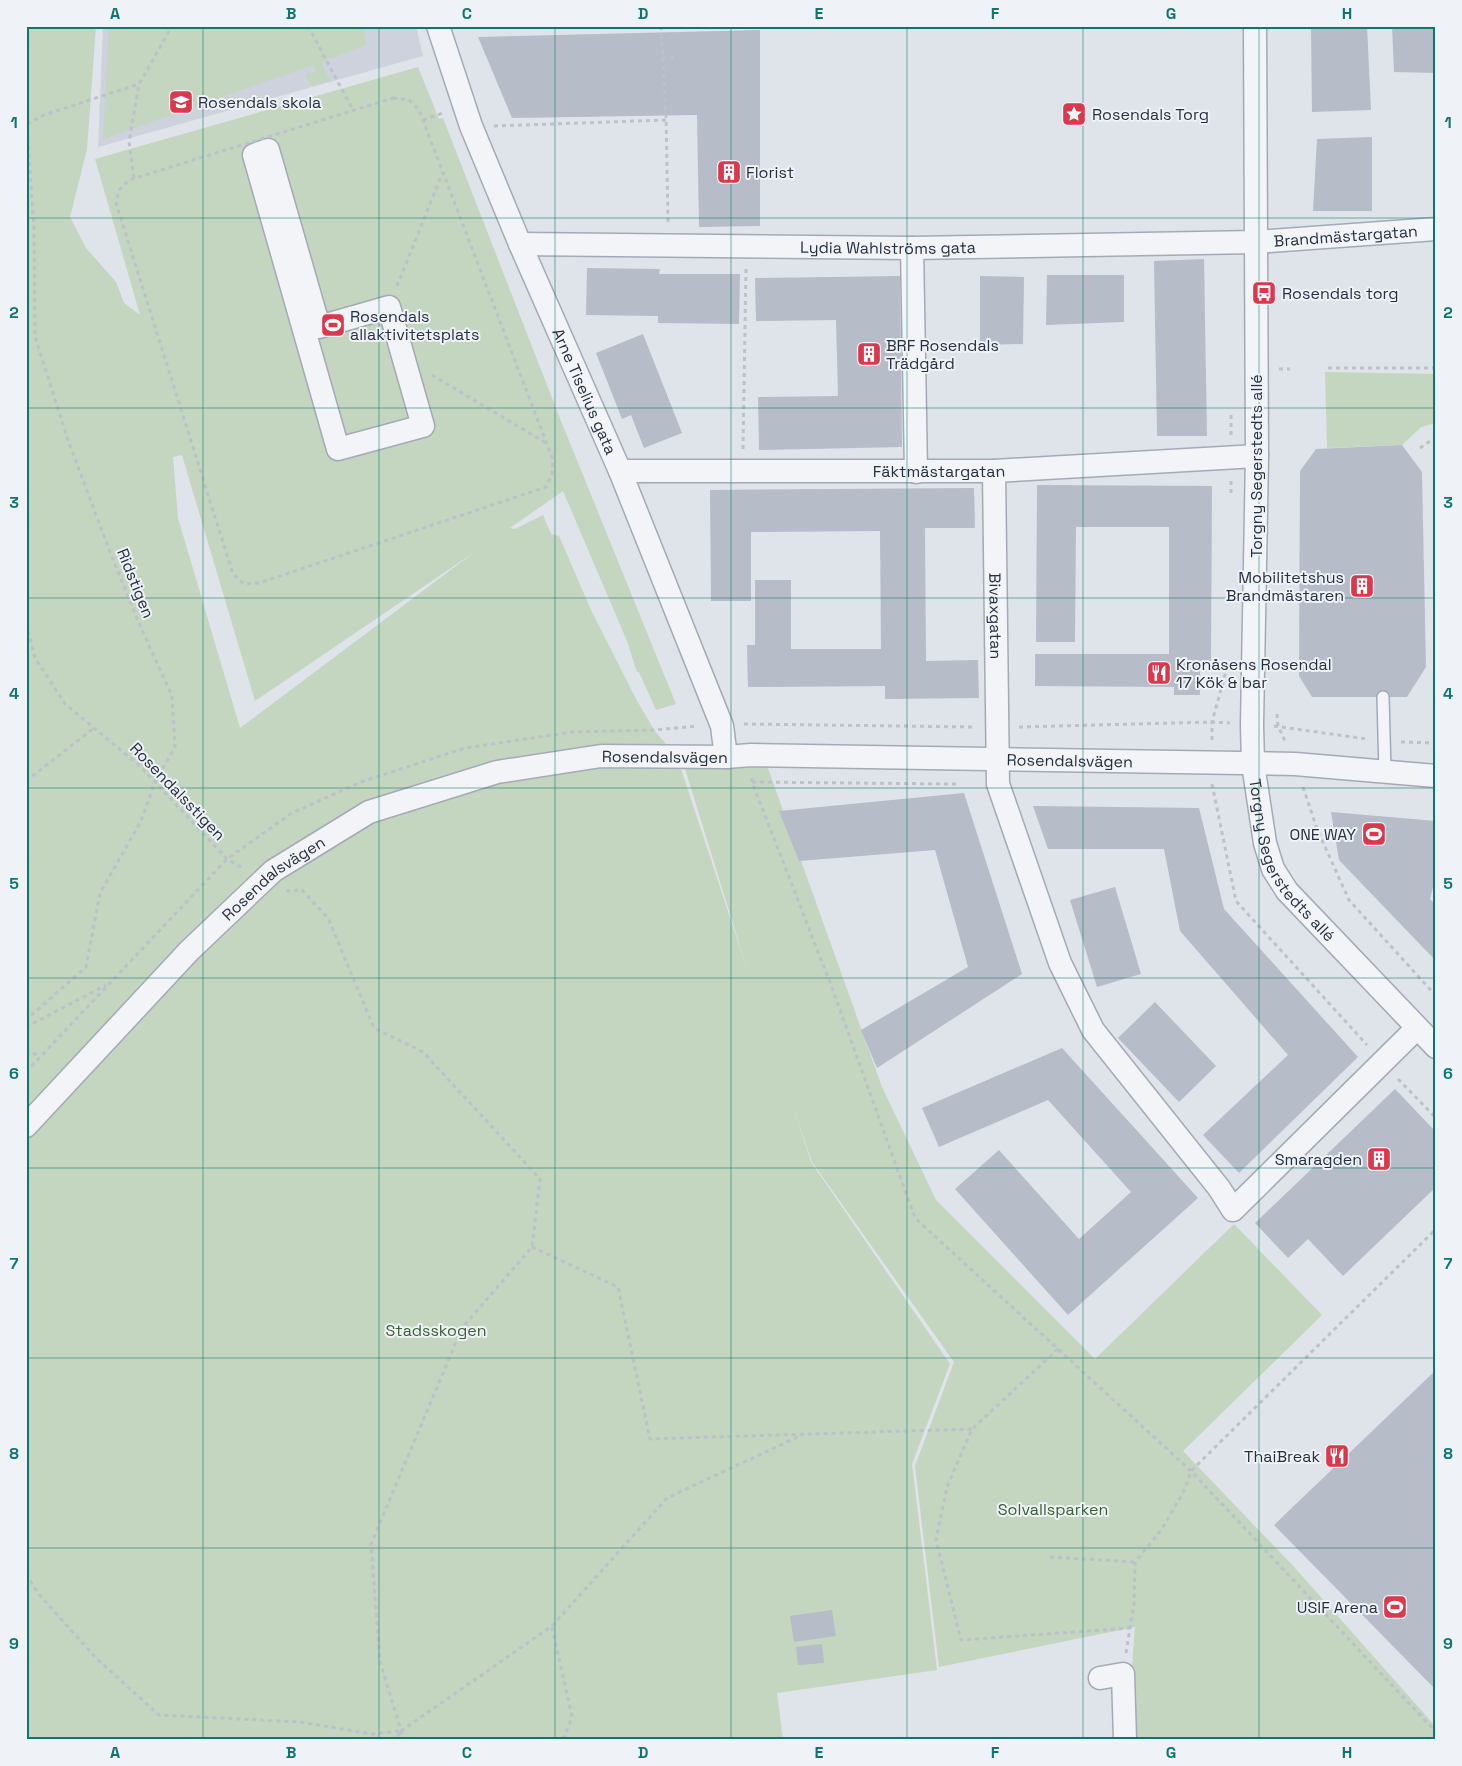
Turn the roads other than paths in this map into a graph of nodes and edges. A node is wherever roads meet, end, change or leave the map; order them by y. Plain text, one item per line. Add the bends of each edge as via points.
1 (438, 26) edge
2 (1255, 26) edge
3 (1436, 230) edge
4 (1256, 242) junction
5 (520, 244) junction
6 (912, 248) junction
7 (389, 307) joint
8 (1256, 456) junction
9 (994, 471) junction
10 (620, 472) junction
11 (916, 472) junction
12 (1383, 697) dead end
13 (726, 757) junction
14 (998, 760) junction
15 (1253, 764) junction
16 (1385, 772) junction
17 (1436, 776) edge
18 (1417, 1028) junction
19 (1436, 1048) edge
20 (26, 1126) edge
21 (1100, 1678) dead end
22 (1125, 1740) edge

1 - 5 street, Arne Tiselius gata via 471,126
2 - 4 street, Torgny Segerstedts allé
3 - 4 street, Brandmästargatan
4 - 6 street, Lydia Wahlströms gata
4 - 8 street, Torgny Segerstedts allé
5 - 6 street, Lydia Wahlströms gata
5 - 10 street, Arne Tiselius gata
6 - 11 street
7 - 7 street via 319,327 268,150 254,155 338,449 423,426
8 - 9 street, Fäktmästargatan
8 - 15 street, Torgny Segerstedts allé
9 - 11 street, Fäktmästargatan
9 - 14 street, Bivaxgatan
10 - 11 street, Fäktmästargatan
10 - 13 street, Arne Tiselius gata via 722,726
12 - 16 lane
13 - 14 street, Rosendalsvägen
13 - 20 street, Rosendalsvägen via 601,756 498,772 370,812 273,871 189,952
14 - 15 street, Rosendalsvägen
14 - 18 street via 998,784 1060,963 1093,1030 1234,1210
15 - 16 street, Rosendalsvägen via 1295,764
15 - 18 street, Torgny Segerstedts allé via 1265,843 1273,869 1287,891
16 - 17 street, Rosendalsvägen
18 - 19 street, Torgny Segerstedts allé
21 - 22 street via 1123,1674

